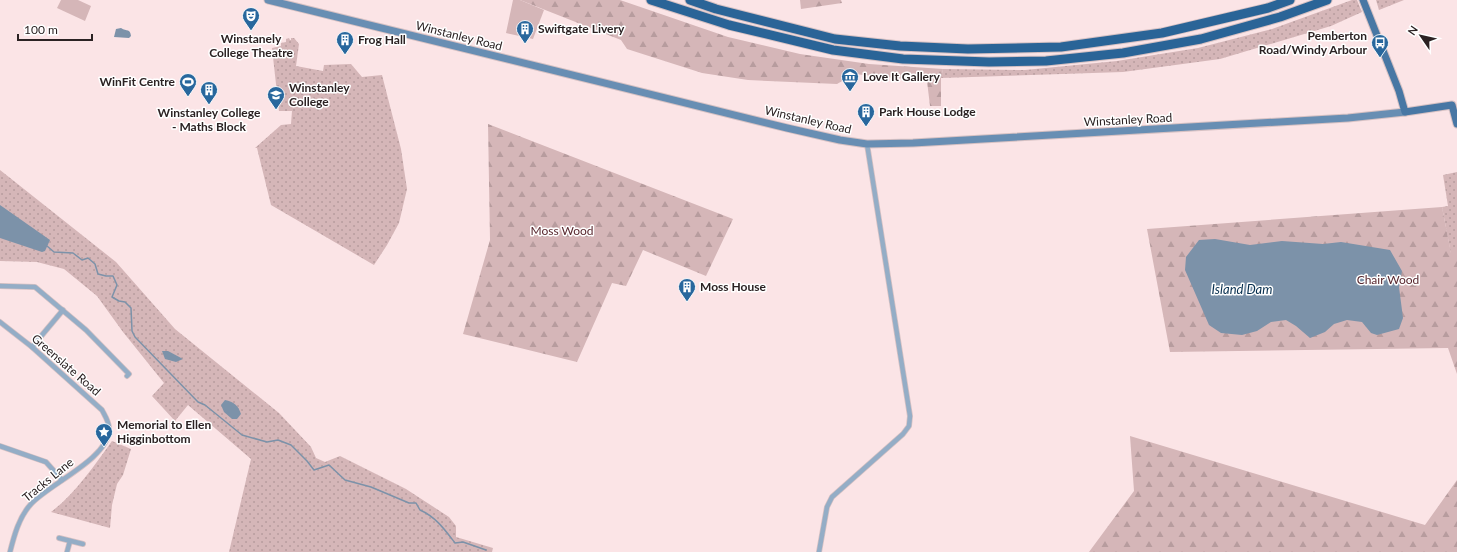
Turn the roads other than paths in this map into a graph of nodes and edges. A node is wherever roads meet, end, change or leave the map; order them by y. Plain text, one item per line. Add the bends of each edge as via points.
1 (268, 0) edge
2 (651, 0) edge
3 (690, 0) edge
4 (1290, 0) edge
5 (1327, 0) edge
6 (1363, 0) edge
7 (1455, 104) edge
8 (1405, 112) junction
9 (1457, 124) edge
10 (867, 144) junction
11 (0, 286) edge
12 (63, 310) junction
13 (0, 322) edge
14 (32, 347) junction
15 (127, 376) dead end
16 (109, 430) joint
17 (0, 446) edge
18 (62, 480) junction
19 (59, 538) dead end
20 (70, 541) junction
21 (83, 544) dead end
22 (10, 552) edge
23 (67, 552) edge
24 (819, 552) edge

1 - 10 street, Winstanley Road via 787,128
2 - 5 highway via 729,26 833,50 903,59 989,62 1046,61 1123,53 1201,39 1280,18
3 - 4 highway via 835,39 900,46 968,49 1061,47 1162,33 1268,8
6 - 8 main road
7 - 8 main road, Winstanley Road
7 - 9 main road
8 - 10 street, Winstanley Road via 1348,118
10 - 24 street via 910,421 903,434 832,497 827,507
11 - 12 street via 35,287
12 - 14 street
12 - 15 street via 102,345 129,374
13 - 14 street, Greenslate Road
14 - 16 street, Greenslate Road via 102,410
16 - 18 street, Tracks Lane via 100,450
17 - 18 street via 46,462
18 - 22 street, Tracks Lane via 31,504 13,538
19 - 20 street
20 - 21 street
20 - 23 street

